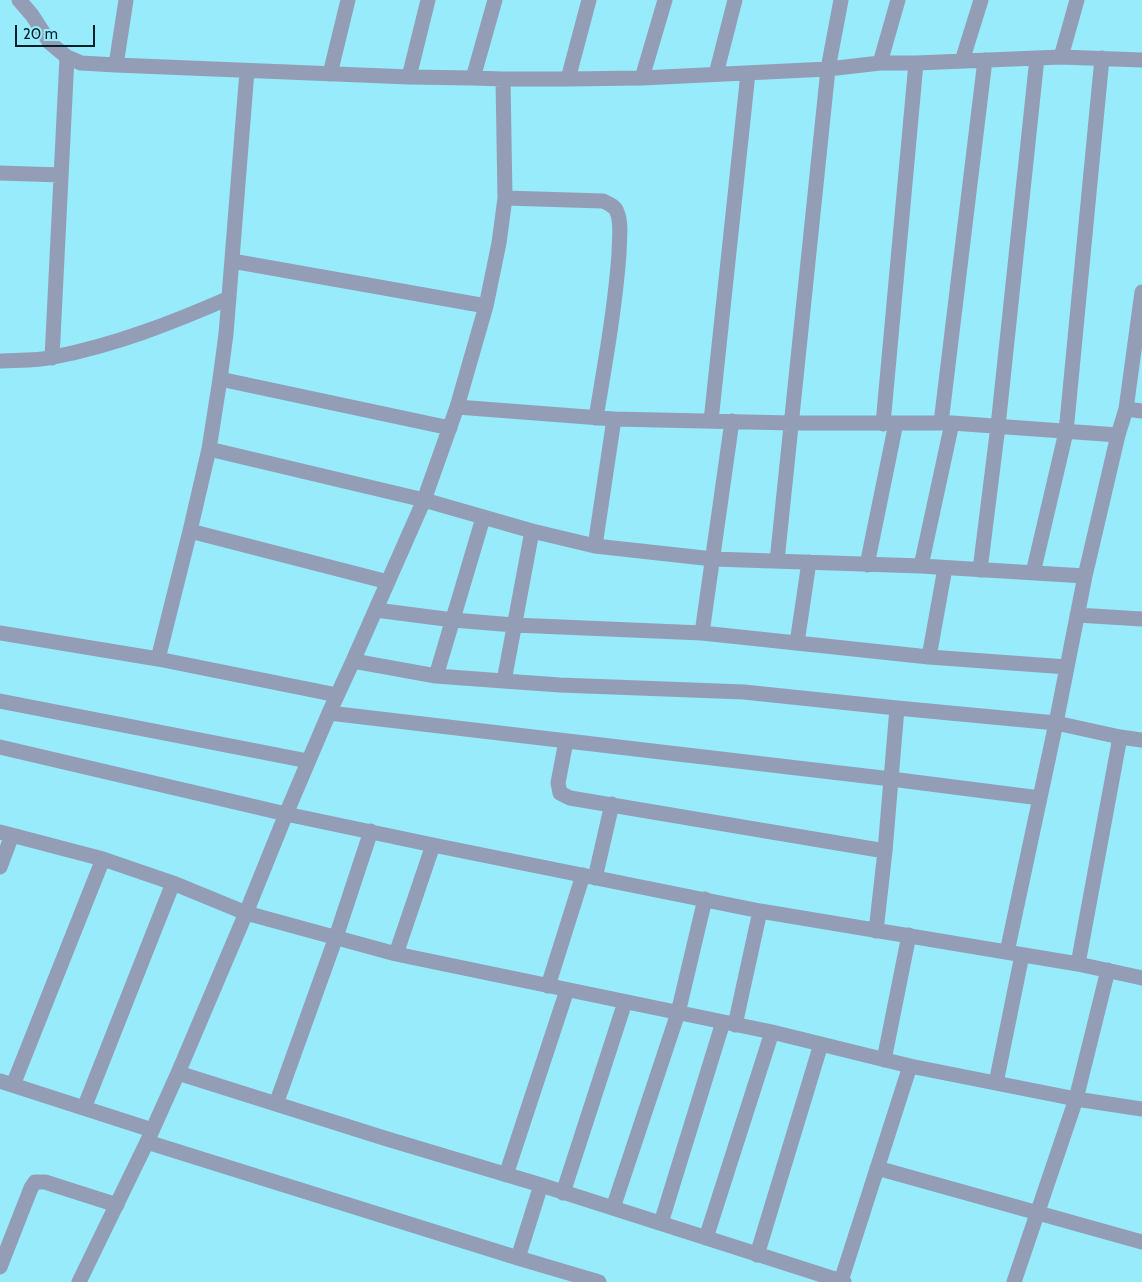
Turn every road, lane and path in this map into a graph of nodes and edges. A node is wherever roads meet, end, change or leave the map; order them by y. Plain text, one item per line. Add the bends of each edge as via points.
1 (19, 0) edge
2 (126, 0) edge
3 (348, 0) edge
4 (428, 0) edge
5 (495, 0) edge
6 (589, 0) edge
7 (665, 0) edge
8 (735, 0) edge
9 (841, 0) edge
10 (898, 0) edge
11 (981, 0) edge
12 (1077, 0) edge
13 (66, 57) junction
14 (1061, 57) junction
15 (1038, 58) junction
16 (1102, 58) junction
17 (986, 60) junction
18 (1142, 60) edge
19 (962, 61) junction
20 (880, 63) junction
21 (916, 63) junction
22 (116, 65) junction
23 (828, 69) junction
24 (247, 70) junction
25 (748, 73) junction
26 (330, 74) junction
27 (716, 74) junction
28 (409, 77) junction
29 (473, 78) junction
30 (642, 78) junction
31 (503, 79) junction
32 (568, 79) junction
33 (0, 173) edge
34 (61, 175) junction
35 (505, 198) junction
36 (232, 262) junction
37 (1142, 292) edge
38 (229, 298) junction
39 (486, 306) junction
40 (52, 358) junction
41 (0, 361) edge
42 (220, 379) junction
43 (457, 408) junction
44 (1126, 409) junction
45 (1142, 411) edge
46 (596, 418) junction
47 (614, 418) junction
48 (711, 421) junction
49 (732, 421) junction
50 (792, 423) junction
51 (889, 423) junction
52 (947, 423) junction
53 (998, 426) junction
54 (450, 428) junction
55 (1066, 432) junction
56 (1118, 435) junction
57 (208, 449) junction
58 (424, 500) junction
59 (482, 518) junction
60 (190, 530) junction
61 (532, 531) junction
62 (595, 546) junction
63 (713, 559) junction
64 (777, 561) junction
65 (809, 562) junction
66 (867, 564) junction
67 (921, 566) junction
68 (945, 568) junction
69 (980, 570) junction
70 (1033, 573) junction
71 (1085, 576) junction
72 (388, 582) junction
73 (376, 610) junction
74 (1077, 615) junction
75 (1142, 619) edge
76 (453, 620) junction
77 (514, 625) junction
78 (0, 633) edge
79 (702, 633) junction
80 (797, 643) junction
81 (929, 657) junction
82 (158, 659) junction
83 (353, 661) junction
84 (1067, 667) junction
85 (436, 676) junction
86 (504, 681) junction
87 (337, 695) junction
88 (0, 702) edge
89 (897, 708) junction
90 (329, 713) junction
91 (1056, 723) junction
92 (1120, 736) junction
93 (1142, 740) edge
94 (566, 741) junction
95 (0, 747) edge
96 (308, 761) junction
97 (891, 779) junction
98 (1040, 798) junction
99 (612, 804) junction
100 (286, 814) junction
101 (371, 831) junction
102 (6, 834) edge
103 (433, 846) junction
104 (885, 851) junction
105 (103, 859) junction
106 (0, 867) edge
107 (589, 877) junction
108 (173, 882) junction
109 (705, 899) junction
110 (760, 911) junction
111 (246, 912) junction
112 (876, 931) junction
113 (909, 935) junction
114 (336, 937) junction
115 (396, 954) junction
116 (1014, 954) junction
117 (1078, 964) junction
118 (1108, 970) junction
119 (1142, 978) edge
120 (548, 986) junction
121 (567, 990) junction
122 (625, 1002) junction
123 (678, 1013) junction
124 (729, 1023) junction
125 (772, 1032) junction
126 (821, 1044) junction
127 (884, 1060) junction
128 (910, 1066) junction
129 (178, 1073) junction
130 (3, 1083) edge
131 (996, 1083) junction
132 (1076, 1099) junction
133 (276, 1104) junction
134 (84, 1108) junction
135 (1142, 1109) edge
136 (150, 1136) junction
137 (877, 1168) junction
138 (506, 1175) junction
139 (541, 1185) junction
140 (563, 1193) junction
141 (117, 1204) junction
142 (613, 1208) junction
143 (1038, 1213) junction
144 (660, 1224) junction
145 (706, 1238) junction
146 (1142, 1242) edge
147 (757, 1255) junction
148 (518, 1258) junction
149 (0, 1267) edge
150 (843, 1281) edge
151 (79, 1282) edge
152 (599, 1282) edge
153 (1014, 1282) edge

1 - 13 street via 50,43
2 - 22 street
3 - 26 street
4 - 28 street
5 - 29 street
6 - 32 street
7 - 30 street
8 - 27 street
9 - 23 street
10 - 20 street
11 - 19 street
12 - 14 street
13 - 22 street via 81,63
13 - 34 street
14 - 15 street
14 - 16 street
15 - 17 street
15 - 53 street
16 - 18 street
16 - 55 street
17 - 19 street
17 - 52 street
19 - 21 street
20 - 21 street
20 - 23 street
21 - 51 street
22 - 24 street
23 - 25 street
23 - 50 street
24 - 26 street
24 - 36 street
25 - 27 street
25 - 48 street
26 - 28 street
27 - 30 street
28 - 29 street
29 - 31 street
30 - 32 street
31 - 32 street
31 - 35 street
33 - 34 street
34 - 40 street
35 - 39 street
35 - 46 street via 603,201 618,213 617,272
36 - 38 street
36 - 39 street
37 - 44 street
38 - 40 street via 130,337
38 - 42 street
39 - 43 street
40 - 41 street
42 - 54 street
42 - 57 street
43 - 46 street
43 - 54 street
44 - 45 street
44 - 56 street
46 - 47 street
47 - 48 street
47 - 62 street
48 - 49 street
49 - 50 street
49 - 63 street
50 - 51 street
50 - 64 street
51 - 52 street
51 - 66 street
52 - 53 street
52 - 67 street
53 - 55 street
53 - 69 street
54 - 58 street
55 - 56 street
55 - 70 street
56 - 71 street
57 - 58 street
57 - 60 street
58 - 59 street
58 - 72 street
59 - 61 street
59 - 76 street
60 - 72 street
60 - 82 street
61 - 62 street
61 - 77 street
62 - 63 street
63 - 64 street
63 - 79 street
64 - 65 street
65 - 66 street
65 - 80 street
66 - 67 street
67 - 68 street
68 - 69 street
68 - 81 street
69 - 70 street
70 - 71 street
71 - 74 street
72 - 73 street
73 - 76 street
73 - 83 street
74 - 75 street
74 - 84 street
76 - 77 street
76 - 85 street
77 - 79 street
77 - 86 street
78 - 82 street
79 - 80 street
80 - 81 street
81 - 84 street
82 - 87 street
83 - 85 street
83 - 87 street
84 - 91 street
85 - 86 street
86 - 89 street via 744,692
87 - 90 street
88 - 96 street
89 - 91 street
89 - 97 street
90 - 94 street
90 - 96 street
91 - 92 street
91 - 98 street
92 - 93 street
92 - 117 street
94 - 97 street
94 - 99 street via 558,783 560,793 570,798
95 - 100 street
96 - 100 street
97 - 98 street
97 - 104 street
98 - 116 street
99 - 104 street
99 - 107 street
100 - 101 street
100 - 111 street
101 - 103 street
101 - 114 street
102 - 105 street
102 - 106 street
103 - 107 street
103 - 115 street
104 - 112 street
105 - 108 street
105 - 130 street
107 - 109 street
107 - 120 street
108 - 111 street
108 - 134 street
109 - 110 street
109 - 123 street
110 - 112 street
110 - 124 street
111 - 114 street
111 - 129 street
112 - 113 street
113 - 116 street
113 - 127 street
114 - 115 street
114 - 133 street
115 - 120 street
116 - 117 street
116 - 131 street
117 - 118 street
118 - 119 street
118 - 132 street
120 - 121 street
121 - 122 street
121 - 138 street
122 - 123 street
122 - 140 street
123 - 124 street
123 - 142 street
124 - 125 street
124 - 144 street
125 - 126 street
125 - 145 street
126 - 127 street
126 - 147 street
127 - 128 street
128 - 131 street
128 - 137 street
129 - 133 street
129 - 136 street
130 - 134 street
131 - 132 street
132 - 135 street
132 - 143 street
133 - 138 street
134 - 136 street
136 - 141 street
136 - 148 street
137 - 143 street
137 - 150 street
138 - 139 street
139 - 140 street
139 - 148 street
140 - 142 street
141 - 149 street via 45,1182 35,1182
141 - 151 street
142 - 144 street
143 - 146 street
143 - 153 street
144 - 145 street
145 - 147 street
147 - 150 street
148 - 152 street

